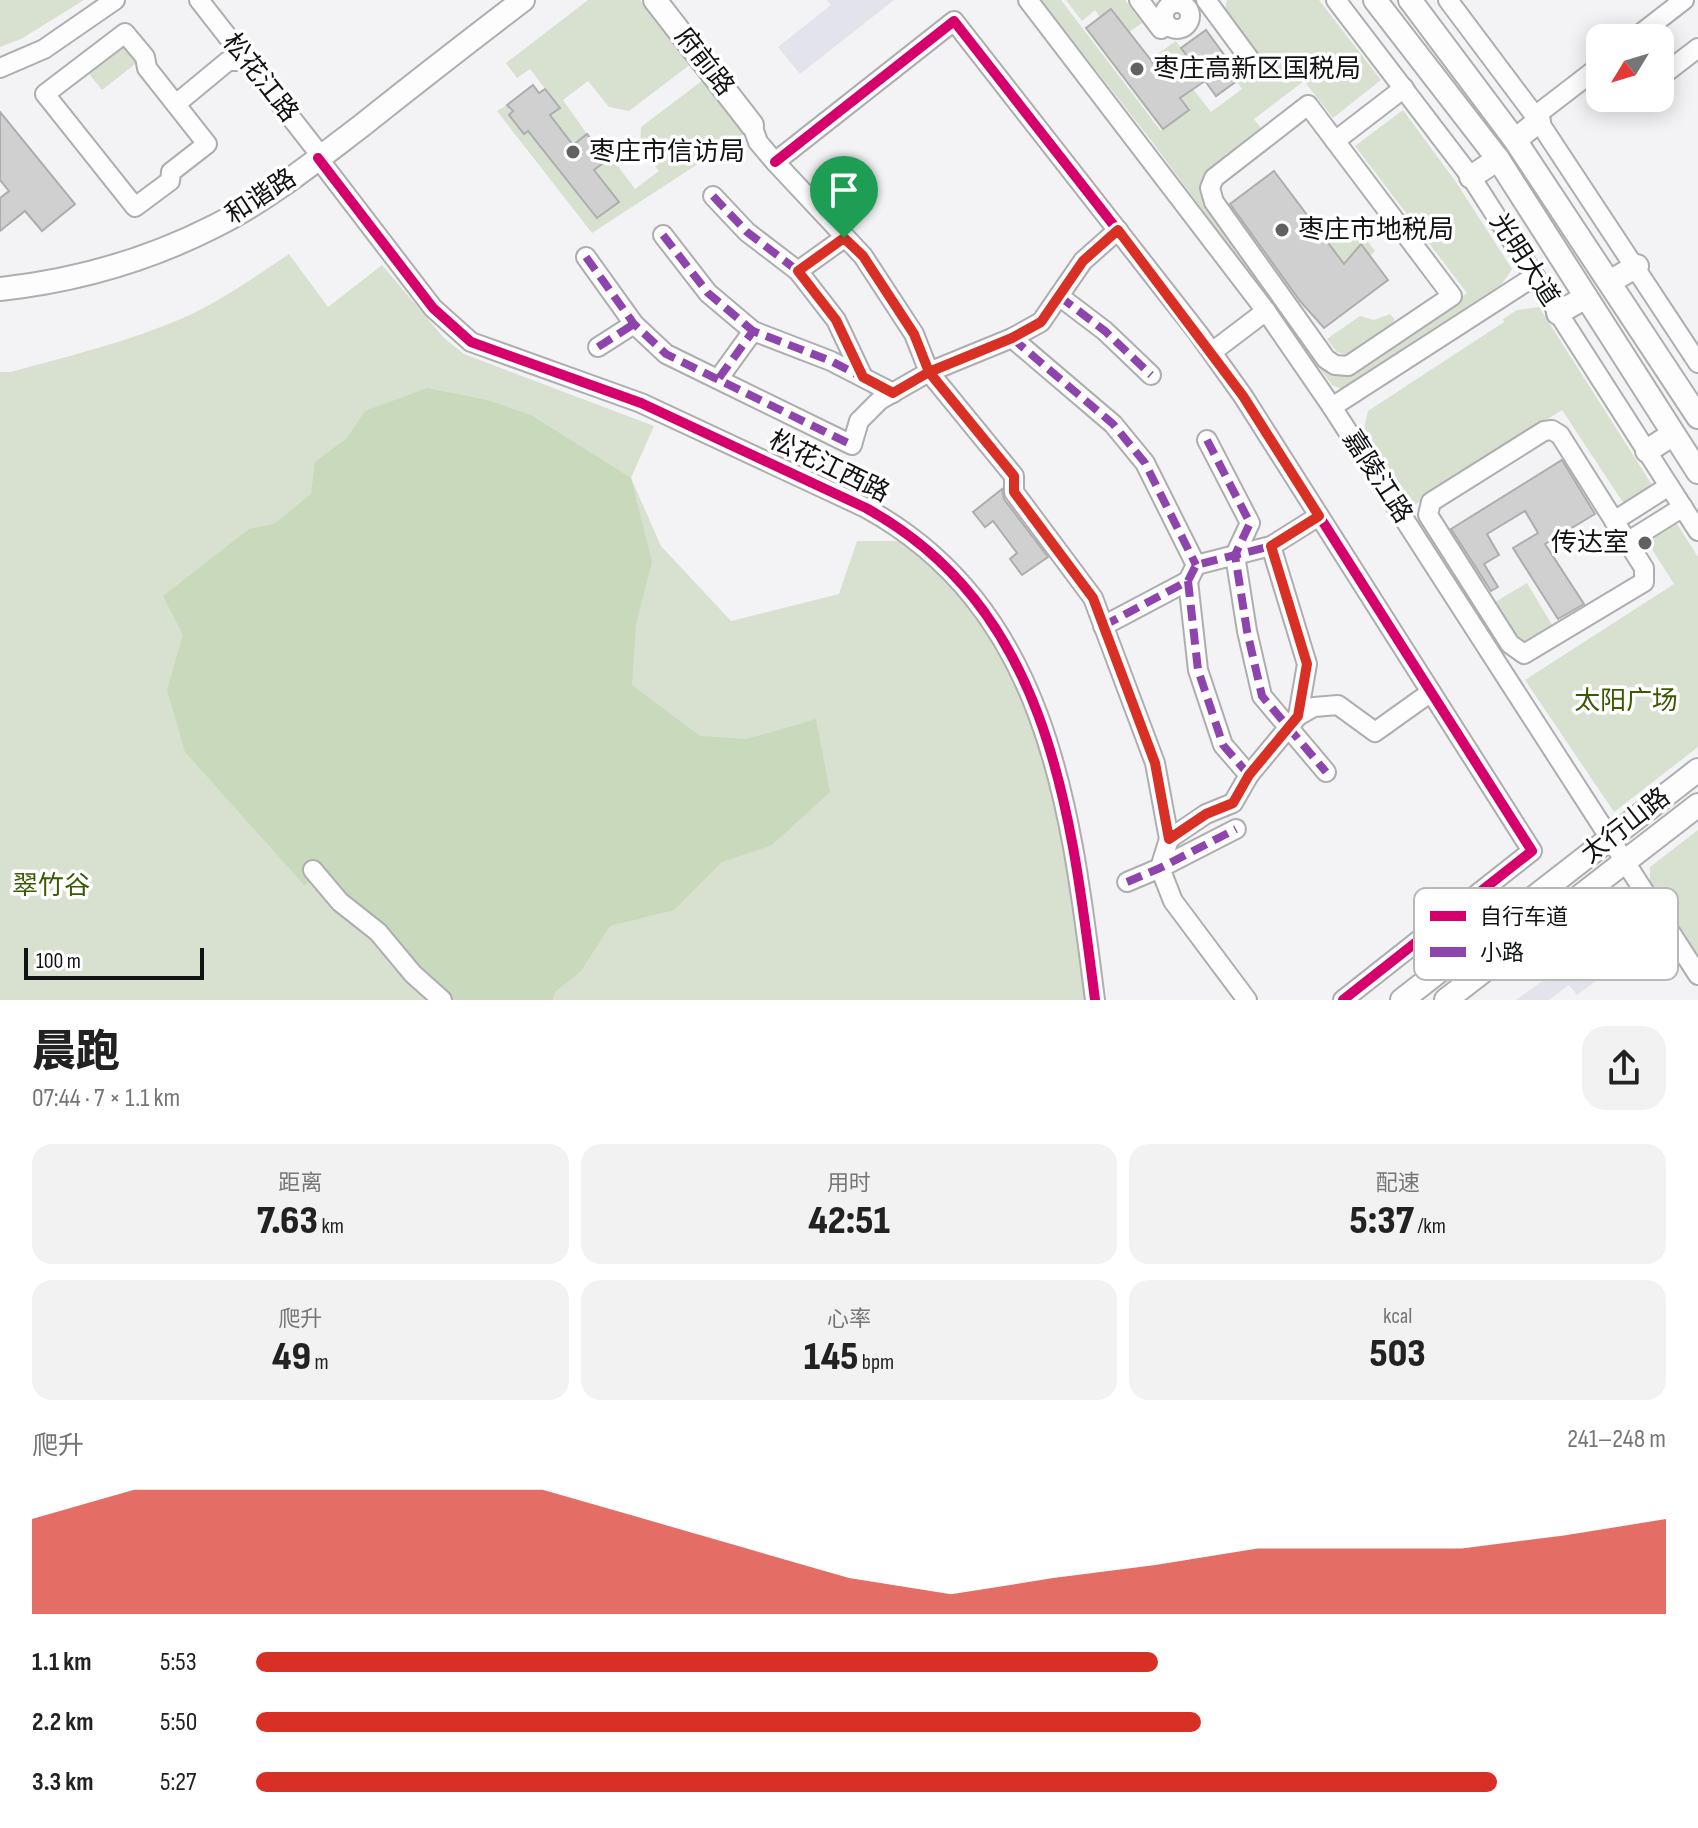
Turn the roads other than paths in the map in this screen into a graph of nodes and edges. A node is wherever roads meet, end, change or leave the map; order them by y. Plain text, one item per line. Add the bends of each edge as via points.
1 (115, 0) edge
2 (199, 0) edge
3 (499, 0) edge
4 (523, 0) edge
5 (655, 0) edge
6 (1028, 0) edge
7 (1139, 0) edge
8 (1336, 0) edge
9 (1375, 0) edge
10 (1410, 0) edge
11 (1448, 0) edge
12 (1684, 0) edge
13 (1199, 3) edge
14 (1653, 24) edge
15 (1698, 48) edge
16 (247, 61) junction
17 (1254, 65) dead end
18 (1674, 66) edge
19 (0, 68) edge
20 (1586, 78) edge
21 (1404, 88) junction
22 (176, 104) junction
23 (1537, 118) junction
24 (752, 125) joint
25 (1515, 140) junction
26 (1335, 141) junction
27 (317, 153) junction
28 (1498, 159) junction
29 (775, 162) junction
30 (1471, 177) junction
31 (713, 196) dead end
32 (1118, 230) junction
33 (663, 235) dead end
34 (844, 238) junction
35 (586, 257) dead end
36 (1637, 266) junction
37 (798, 271) junction
38 (0, 275) edge
39 (1535, 276) junction
40 (1611, 281) junction
41 (0, 289) edge
42 (1059, 296) junction
43 (1586, 297) junction
44 (1266, 311) junction
45 (1558, 313) junction
46 (634, 324) junction
47 (753, 331) junction
48 (1012, 338) junction
49 (598, 347) dead end
50 (1212, 352) junction
51 (1698, 363) edge
52 (929, 372) junction
53 (1151, 375) dead end
54 (863, 377) junction
55 (719, 378) junction
56 (893, 393) junction
57 (1332, 407) junction
58 (1698, 417) edge
59 (1673, 434) junction
60 (1207, 440) dead end
61 (1647, 451) junction
62 (1698, 472) edge
63 (1669, 486) junction
64 (1683, 507) junction
65 (1319, 516) junction
66 (1614, 521) junction
67 (1698, 531) edge
68 (1627, 542) junction
69 (1271, 546) junction
70 (1235, 555) junction
71 (1192, 573) junction
72 (1103, 626) junction
73 (1431, 692) junction
74 (1293, 722) junction
75 (1698, 770) edge
76 (1326, 772) dead end
77 (1249, 775) junction
78 (1698, 805) edge
79 (1236, 829) dead end
80 (1611, 838) junction
81 (1169, 839) junction
82 (1625, 861) junction
83 (1160, 868) junction
84 (313, 870) dead end
85 (1127, 882) dead end
86 (1485, 888) edge
87 (1546, 888) edge
88 (1590, 888) edge
89 (1642, 888) edge
90 (1414, 944) edge
91 (1678, 944) edge
92 (1698, 975) edge
93 (1428, 980) edge
94 (1472, 980) edge
95 (442, 1000) edge
96 (1095, 1000) edge
97 (1247, 1000) edge
98 (1343, 1000) edge
99 (1402, 1000) edge
100 (1446, 1000) edge

1 - 19 street via 44,49
2 - 16 street, 松花江路
3 - 27 main road, 和谐路
4 - 27 main road, 和谐路
5 - 24 main road, 府前路
6 - 44 street, 嘉陵江路
7 - 13 street via 1161,29 1183,28
8 - 21 street, 光明大道
9 - 28 main road, 光明大道
10 - 25 main road
11 - 23 street
12 - 14 street
13 - 17 street
15 - 18 street
16 - 22 street via 228,61
16 - 27 street, 松花江路
20 - 23 street
21 - 26 street
21 - 30 street, 光明大道
22 - 22 street via 125,33 45,94 135,207 207,144
23 - 25 main road
23 - 36 street
24 - 29 street
25 - 40 main road
26 - 26 street via 1308,105 1214,178 1210,188 1214,202 1326,359 1348,366 1452,296
27 - 38 main road, 和谐路 via 174,231 67,265
27 - 41 main road, 和谐路 via 247,208 179,243 70,278
27 - 96 street, 松花江西路 via 433,308 471,342 641,403 866,508 899,526 959,578 1011,656 1055,764 1077,859
28 - 30 main road
28 - 43 main road, 光明大道
29 - 32 street via 954,21
29 - 34 street
30 - 39 street, 光明大道
31 - 37 street via 747,232
32 - 42 street via 1083,261
32 - 50 street
33 - 47 street via 708,293
34 - 37 street
34 - 52 street via 863,256 914,334
35 - 46 street
36 - 40 main road
36 - 51 street
37 - 54 street via 836,320
39 - 45 street, 光明大道
39 - 57 street
40 - 58 main road
42 - 48 street via 1041,322
42 - 53 street
43 - 45 main road
43 - 59 main road, 光明大道
44 - 50 street
44 - 57 street, 嘉陵江路
45 - 61 street, 光明大道
46 - 49 street
46 - 55 street via 666,354
47 - 54 street
47 - 55 street
48 - 52 street
48 - 71 street via 1113,424 1145,463
50 - 65 street
52 - 56 street
52 - 72 street via 1014,476 1014,492 1093,598
54 - 56 street
55 - 56 street via 852,445 859,421
57 - 80 street, 嘉陵江路
59 - 61 main road
59 - 62 main road, 光明大道
60 - 70 street via 1250,523
61 - 63 street, 光明大道
63 - 64 street, 光明大道
63 - 66 street
64 - 67 street, 光明大道
64 - 68 street
65 - 69 street
65 - 73 street
66 - 68 street
66 - 68 street via 1552,430 1431,502 1428,515 1510,644 1524,654 1644,582 1644,568
69 - 70 street
69 - 74 street via 1307,664
70 - 71 street
70 - 74 street via 1262,696
71 - 72 street
71 - 77 street via 1198,670 1223,745
72 - 81 street via 1155,763
73 - 74 street via 1375,732 1338,705 1314,707
73 - 86 street via 1532,851
74 - 76 street
74 - 77 street
75 - 80 main road, 太行山路
77 - 81 street via 1233,803
78 - 82 main road, 太行山路
79 - 83 street
80 - 82 street, 嘉陵江路
80 - 87 main road, 太行山路
81 - 83 street
82 - 88 main road, 太行山路
82 - 89 street, 嘉陵江路
83 - 85 street
83 - 97 street via 1173,901
84 - 95 street
90 - 98 street
91 - 92 street, 嘉陵江路
93 - 99 main road, 太行山路
94 - 100 main road, 太行山路

